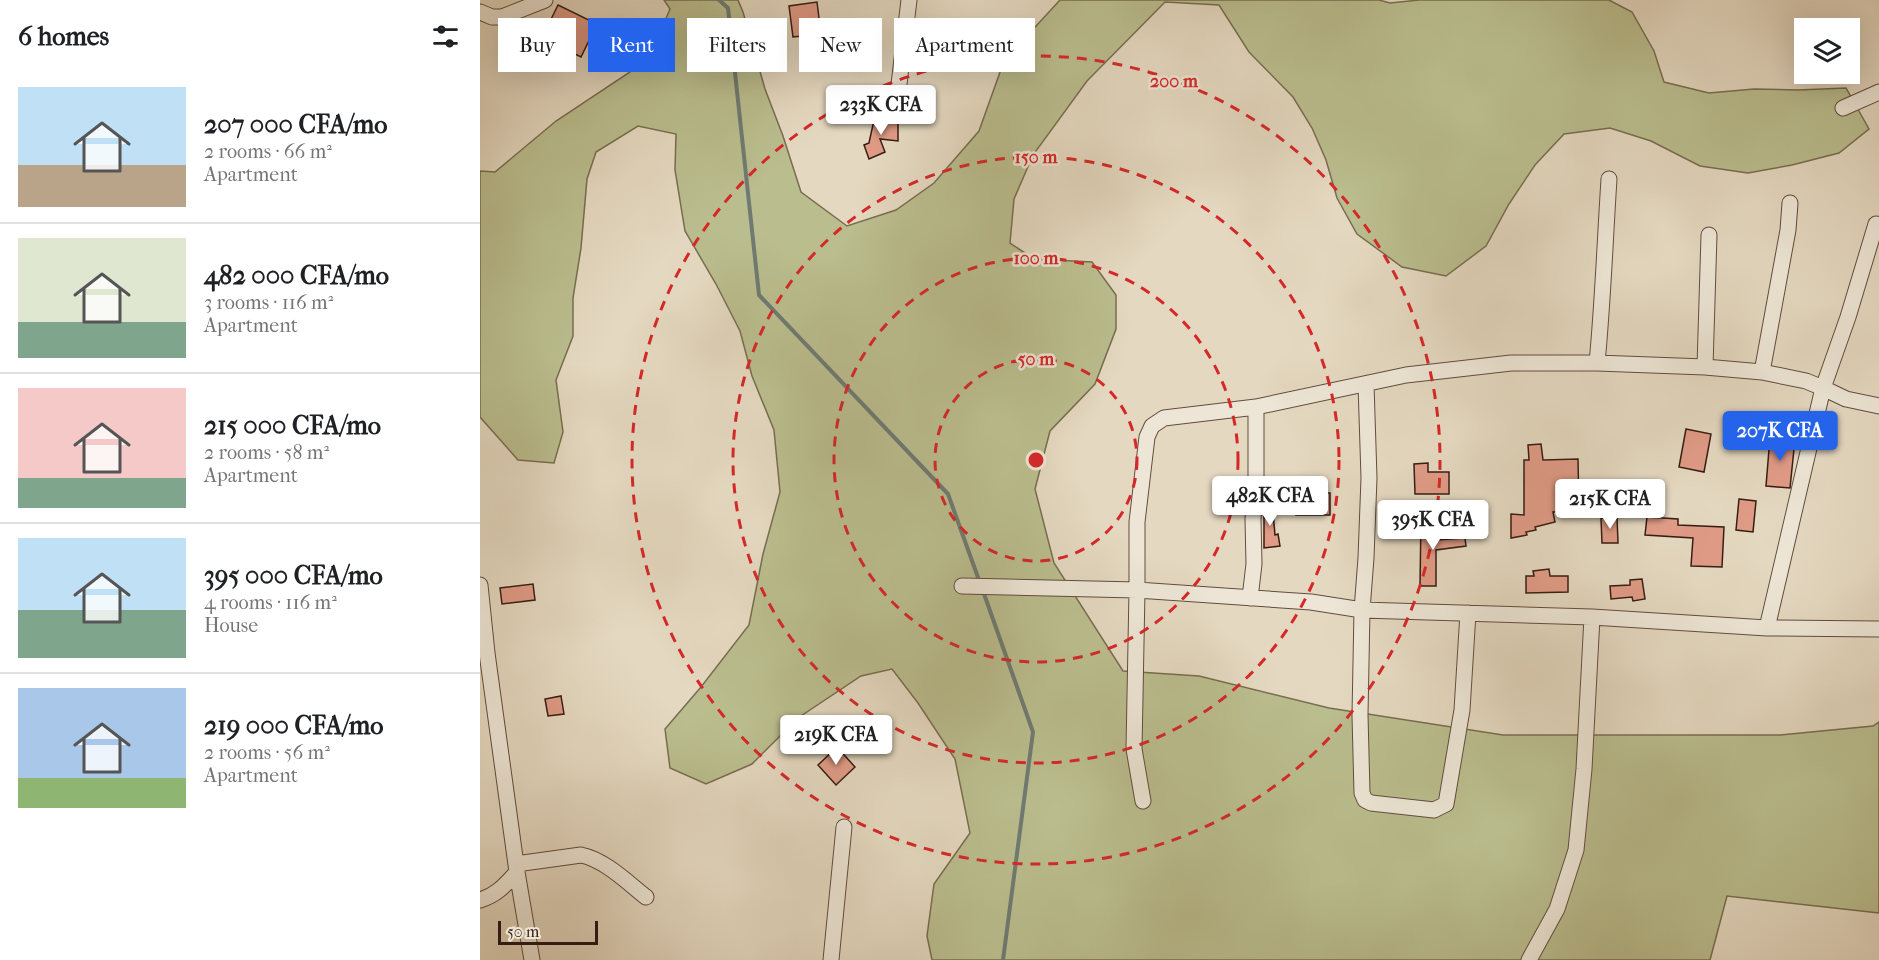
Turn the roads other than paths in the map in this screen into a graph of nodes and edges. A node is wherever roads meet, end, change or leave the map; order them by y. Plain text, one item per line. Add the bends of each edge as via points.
1 (545, 0) edge
2 (909, 0) edge
3 (480, 12) edge
4 (1879, 92) edge
5 (897, 101) dead end
6 (1843, 108) dead end
7 (1609, 179) dead end
8 (1790, 203) dead end
9 (1876, 224) dead end
10 (1709, 235) dead end
11 (1597, 363) junction
12 (1704, 366) junction
13 (1762, 372) junction
14 (1366, 384) junction
15 (1823, 388) junction
16 (1256, 406) junction
17 (1879, 406) edge
18 (480, 585) edge
19 (962, 586) dead end
20 (1137, 590) junction
21 (1250, 598) junction
22 (1362, 610) junction
23 (1468, 613) junction
24 (1592, 617) junction
25 (1767, 628) junction
26 (1879, 629) edge
27 (1143, 801) dead end
28 (844, 827) dead end
29 (516, 868) junction
30 (646, 897) dead end
31 (480, 900) edge
32 (532, 960) edge
33 (831, 960) edge
34 (1529, 960) edge

1 - 3 street via 502,17
2 - 5 street
4 - 6 street
7 - 11 street
8 - 13 street
9 - 15 street
10 - 12 street
11 - 12 street
11 - 14 street via 1511,363 1406,375
12 - 13 street
13 - 15 street
14 - 16 street
14 - 22 street via 1369,478
15 - 17 street via 1846,399
15 - 25 street
16 - 20 street via 1164,418 1152,426 1147,437 1137,522
16 - 21 street
18 - 29 street
19 - 20 street
20 - 21 street
20 - 27 street via 1134,749
21 - 22 street
22 - 23 street
22 - 23 street via 1362,793 1371,804 1434,810 1446,804 1462,710
23 - 24 street
24 - 25 street
24 - 34 street via 1576,850 1557,909
25 - 26 street
28 - 33 street
29 - 30 street via 588,856
29 - 31 street via 498,892
29 - 32 street

